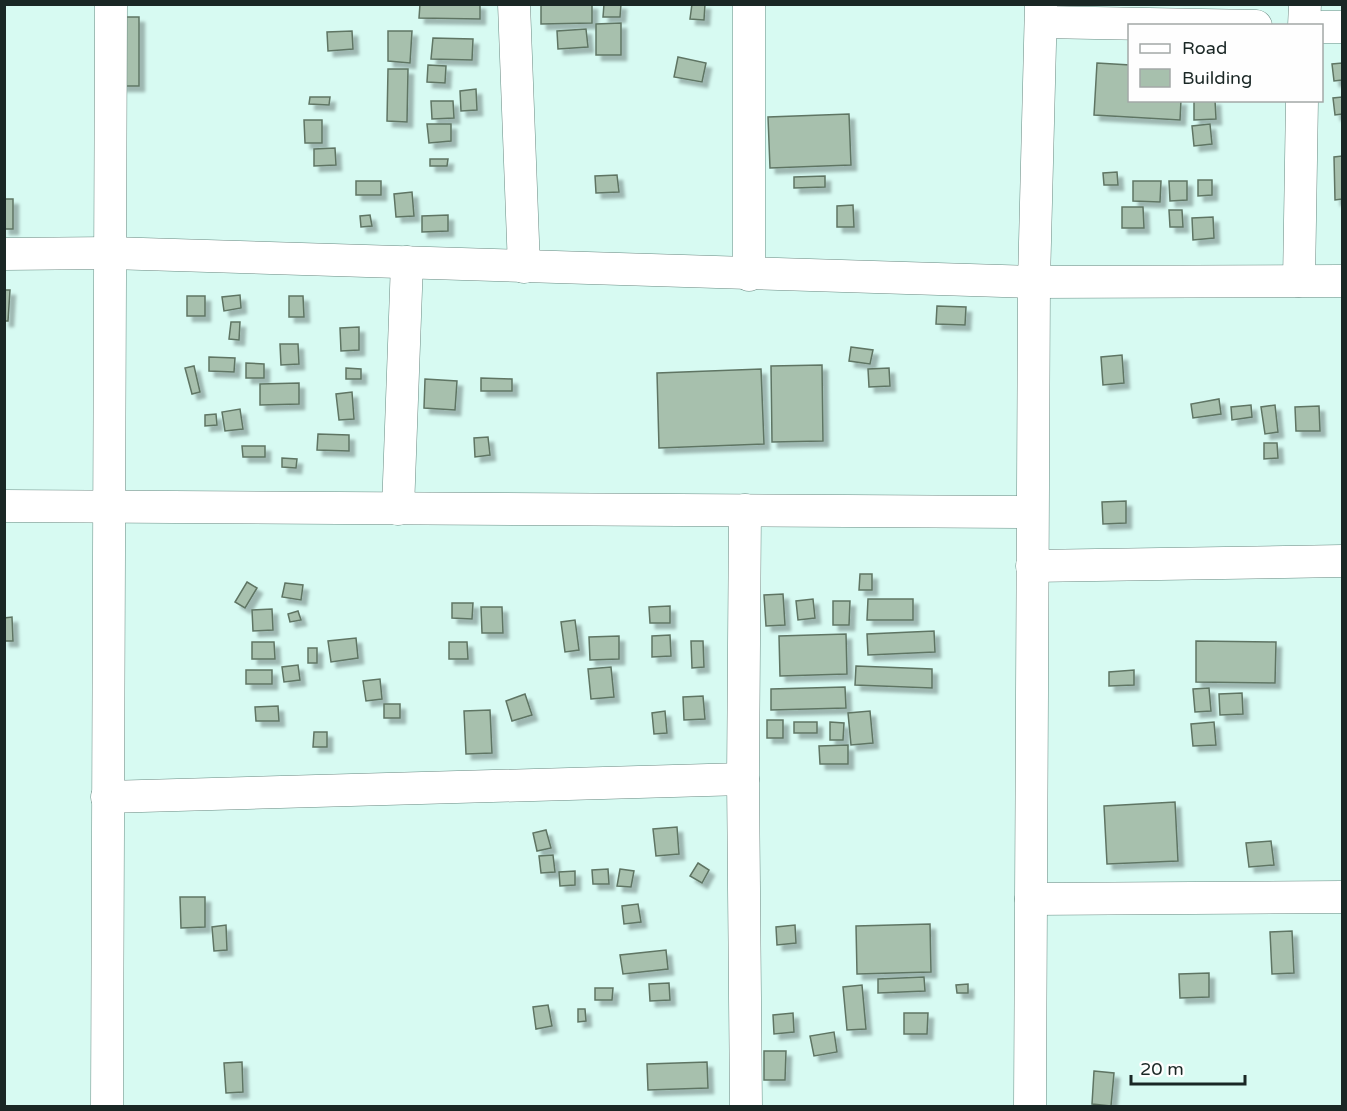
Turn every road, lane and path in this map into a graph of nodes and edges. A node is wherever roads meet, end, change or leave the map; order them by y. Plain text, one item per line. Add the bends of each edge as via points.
1 (111, 4) edge
2 (514, 4) edge
3 (749, 4) edge
4 (1305, 4) edge
5 (1041, 13) edge
6 (1223, 24) edge
7 (1304, 24) edge
8 (1323, 27) edge
9 (1342, 27) edge
10 (1302, 102) edge
11 (110, 253) junction
12 (4, 254) edge
13 (407, 262) junction
14 (524, 267) junction
15 (749, 275) junction
16 (1299, 281) junction
17 (1342, 281) edge
18 (1034, 282) junction
19 (4, 506) edge
20 (108, 508) junction
21 (398, 509) junction
22 (745, 510) junction
23 (1032, 513) junction
24 (1342, 561) edge
25 (1032, 566) junction
26 (743, 780) junction
27 (107, 797) junction
28 (1342, 897) edge
29 (1031, 899) junction
30 (107, 1107) edge
31 (746, 1107) edge
32 (1030, 1107) edge

1 - 11 street
2 - 14 street
3 - 15 street
4 - 7 street
5 - 6 street
5 - 18 street
8 - 9 street
10 - 16 street
11 - 12 street
11 - 13 street
11 - 20 street
13 - 14 street
13 - 21 street
14 - 15 street
15 - 18 street
16 - 17 street
16 - 18 street
18 - 23 street
19 - 20 street
20 - 21 street
20 - 27 street
21 - 22 street
22 - 23 street
22 - 26 street
23 - 25 street
24 - 25 street
25 - 29 street
26 - 27 street
26 - 31 street
27 - 30 street
28 - 29 street
29 - 32 street

